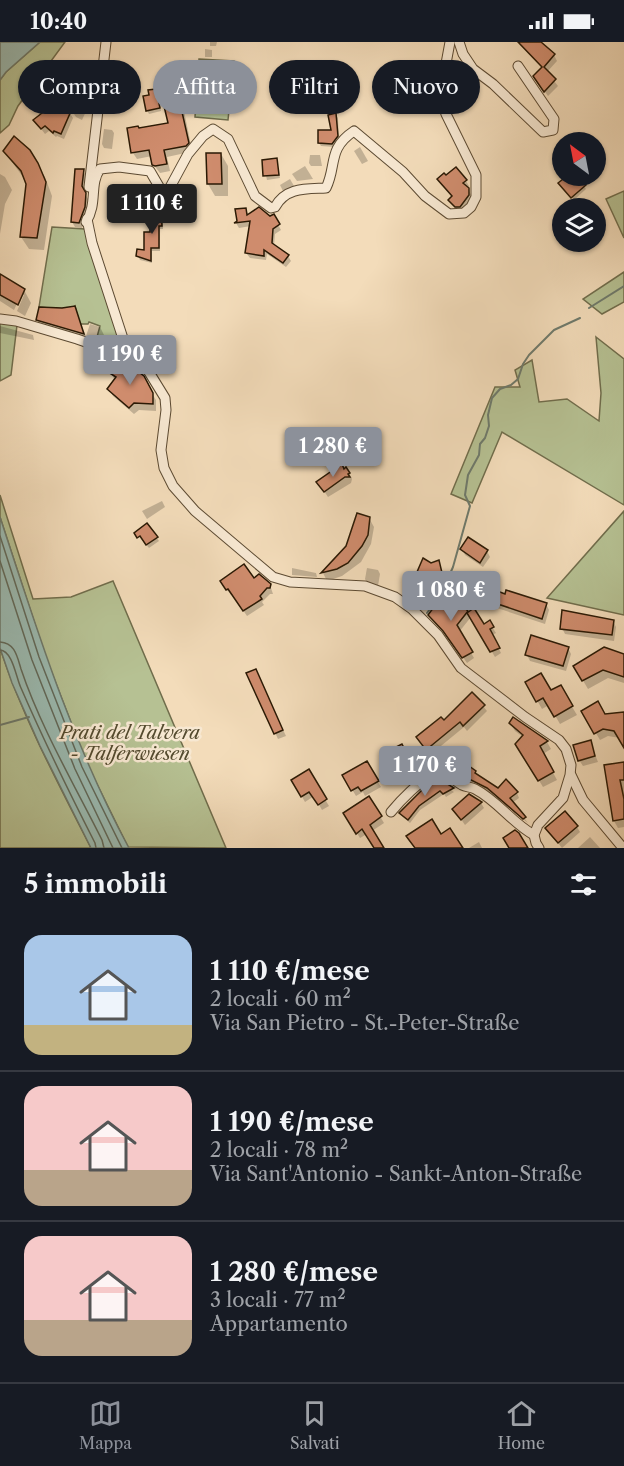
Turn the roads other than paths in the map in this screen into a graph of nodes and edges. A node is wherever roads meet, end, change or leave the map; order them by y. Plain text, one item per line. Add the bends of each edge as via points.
1 (106, 42) edge
2 (450, 42) edge
3 (459, 42) edge
4 (518, 66) dead end
5 (86, 222) junction
6 (0, 319) edge
7 (129, 357) junction
8 (570, 775) junction
9 (563, 798) junction
10 (583, 800) junction
11 (391, 812) dead end
12 (534, 835) junction
13 (539, 848) edge
14 (623, 848) edge

1 - 5 street
2 - 5 street via 440,96 476,175 476,197 464,213 449,214 354,131 334,154 326,188 291,192 272,208 255,196 228,139 213,129 188,154 168,191 161,190 150,171 100,169 93,211
3 - 4 street via 473,69 543,132 553,130 554,119
5 - 7 street
6 - 7 street
7 - 8 street via 149,372 165,398 161,450 164,468 173,486 195,512 273,576 290,582 365,586 395,597 438,635 461,668 559,740 566,749
8 - 9 street
8 - 10 street
9 - 10 street via 574,796
9 - 12 street via 538,825
10 - 14 street
11 - 12 street via 433,775 442,774 474,788
12 - 13 street

